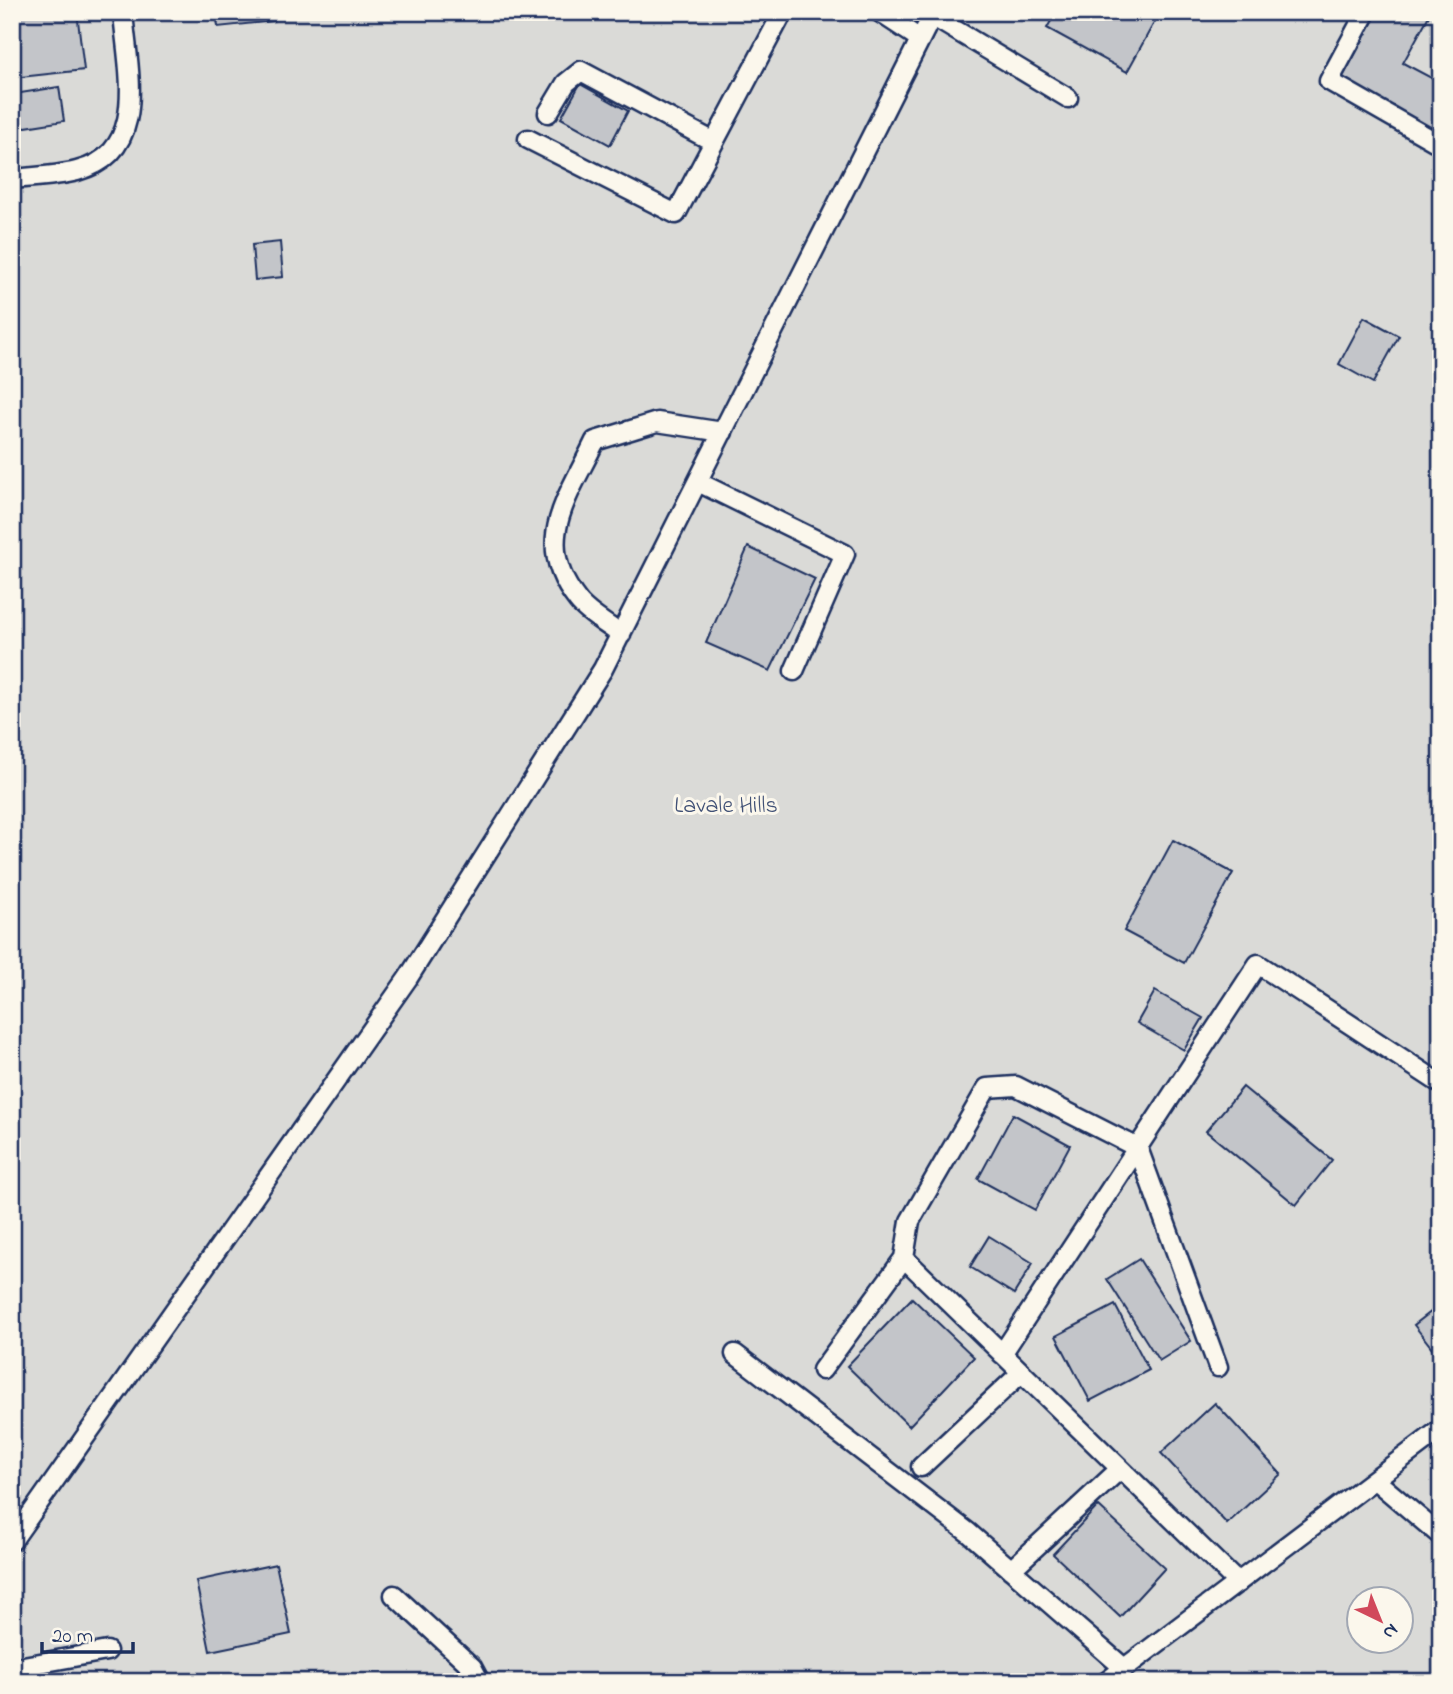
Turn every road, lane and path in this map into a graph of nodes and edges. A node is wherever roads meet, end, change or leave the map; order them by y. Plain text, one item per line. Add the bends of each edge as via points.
1 (123, 12) edge
2 (783, 12) edge
3 (879, 12) edge
4 (1366, 12) edge
5 (933, 14) edge
6 (920, 39) junction
7 (1068, 98) dead end
8 (548, 113) dead end
9 (528, 139) dead end
10 (714, 142) junction
11 (1441, 145) edge
12 (12, 179) edge
13 (723, 432) junction
14 (698, 482) junction
15 (621, 635) junction
16 (794, 671) dead end
17 (1441, 1084) edge
18 (1138, 1148) junction
19 (904, 1258) junction
20 (735, 1354) dead end
21 (1002, 1354) junction
22 (1218, 1367) dead end
23 (821, 1370) dead end
24 (1021, 1373) junction
25 (1441, 1429) edge
26 (921, 1467) dead end
27 (1120, 1469) junction
28 (1375, 1480) junction
29 (1441, 1536) edge
30 (12, 1541) edge
31 (1011, 1570) junction
32 (1238, 1583) junction
33 (394, 1595) dead end
34 (107, 1651) dead end
35 (12, 1668) edge
36 (1124, 1668) junction
37 (480, 1682) edge
38 (1106, 1682) edge

1 - 12 lane via 131,113 118,143 79,171
2 - 10 lane
3 - 6 lane
4 - 11 lane via 1329,81
5 - 6 lane
5 - 7 lane
6 - 13 lane
8 - 10 lane via 566,83 582,71
9 - 10 lane via 676,214
13 - 14 lane
13 - 15 lane via 657,422 595,441 554,527 558,568 579,603
14 - 15 lane
14 - 16 lane via 845,554
15 - 30 lane via 408,978
17 - 18 lane via 1258,964
18 - 19 lane via 1016,1086 987,1088 910,1221
18 - 21 lane
18 - 22 lane
19 - 21 lane
19 - 23 lane
20 - 31 lane
21 - 24 lane
24 - 26 lane
24 - 27 lane
25 - 28 lane
27 - 31 lane
27 - 32 lane
28 - 29 lane
28 - 32 lane
31 - 36 lane
32 - 36 lane
33 - 37 lane via 472,1667
34 - 35 lane
36 - 38 lane

